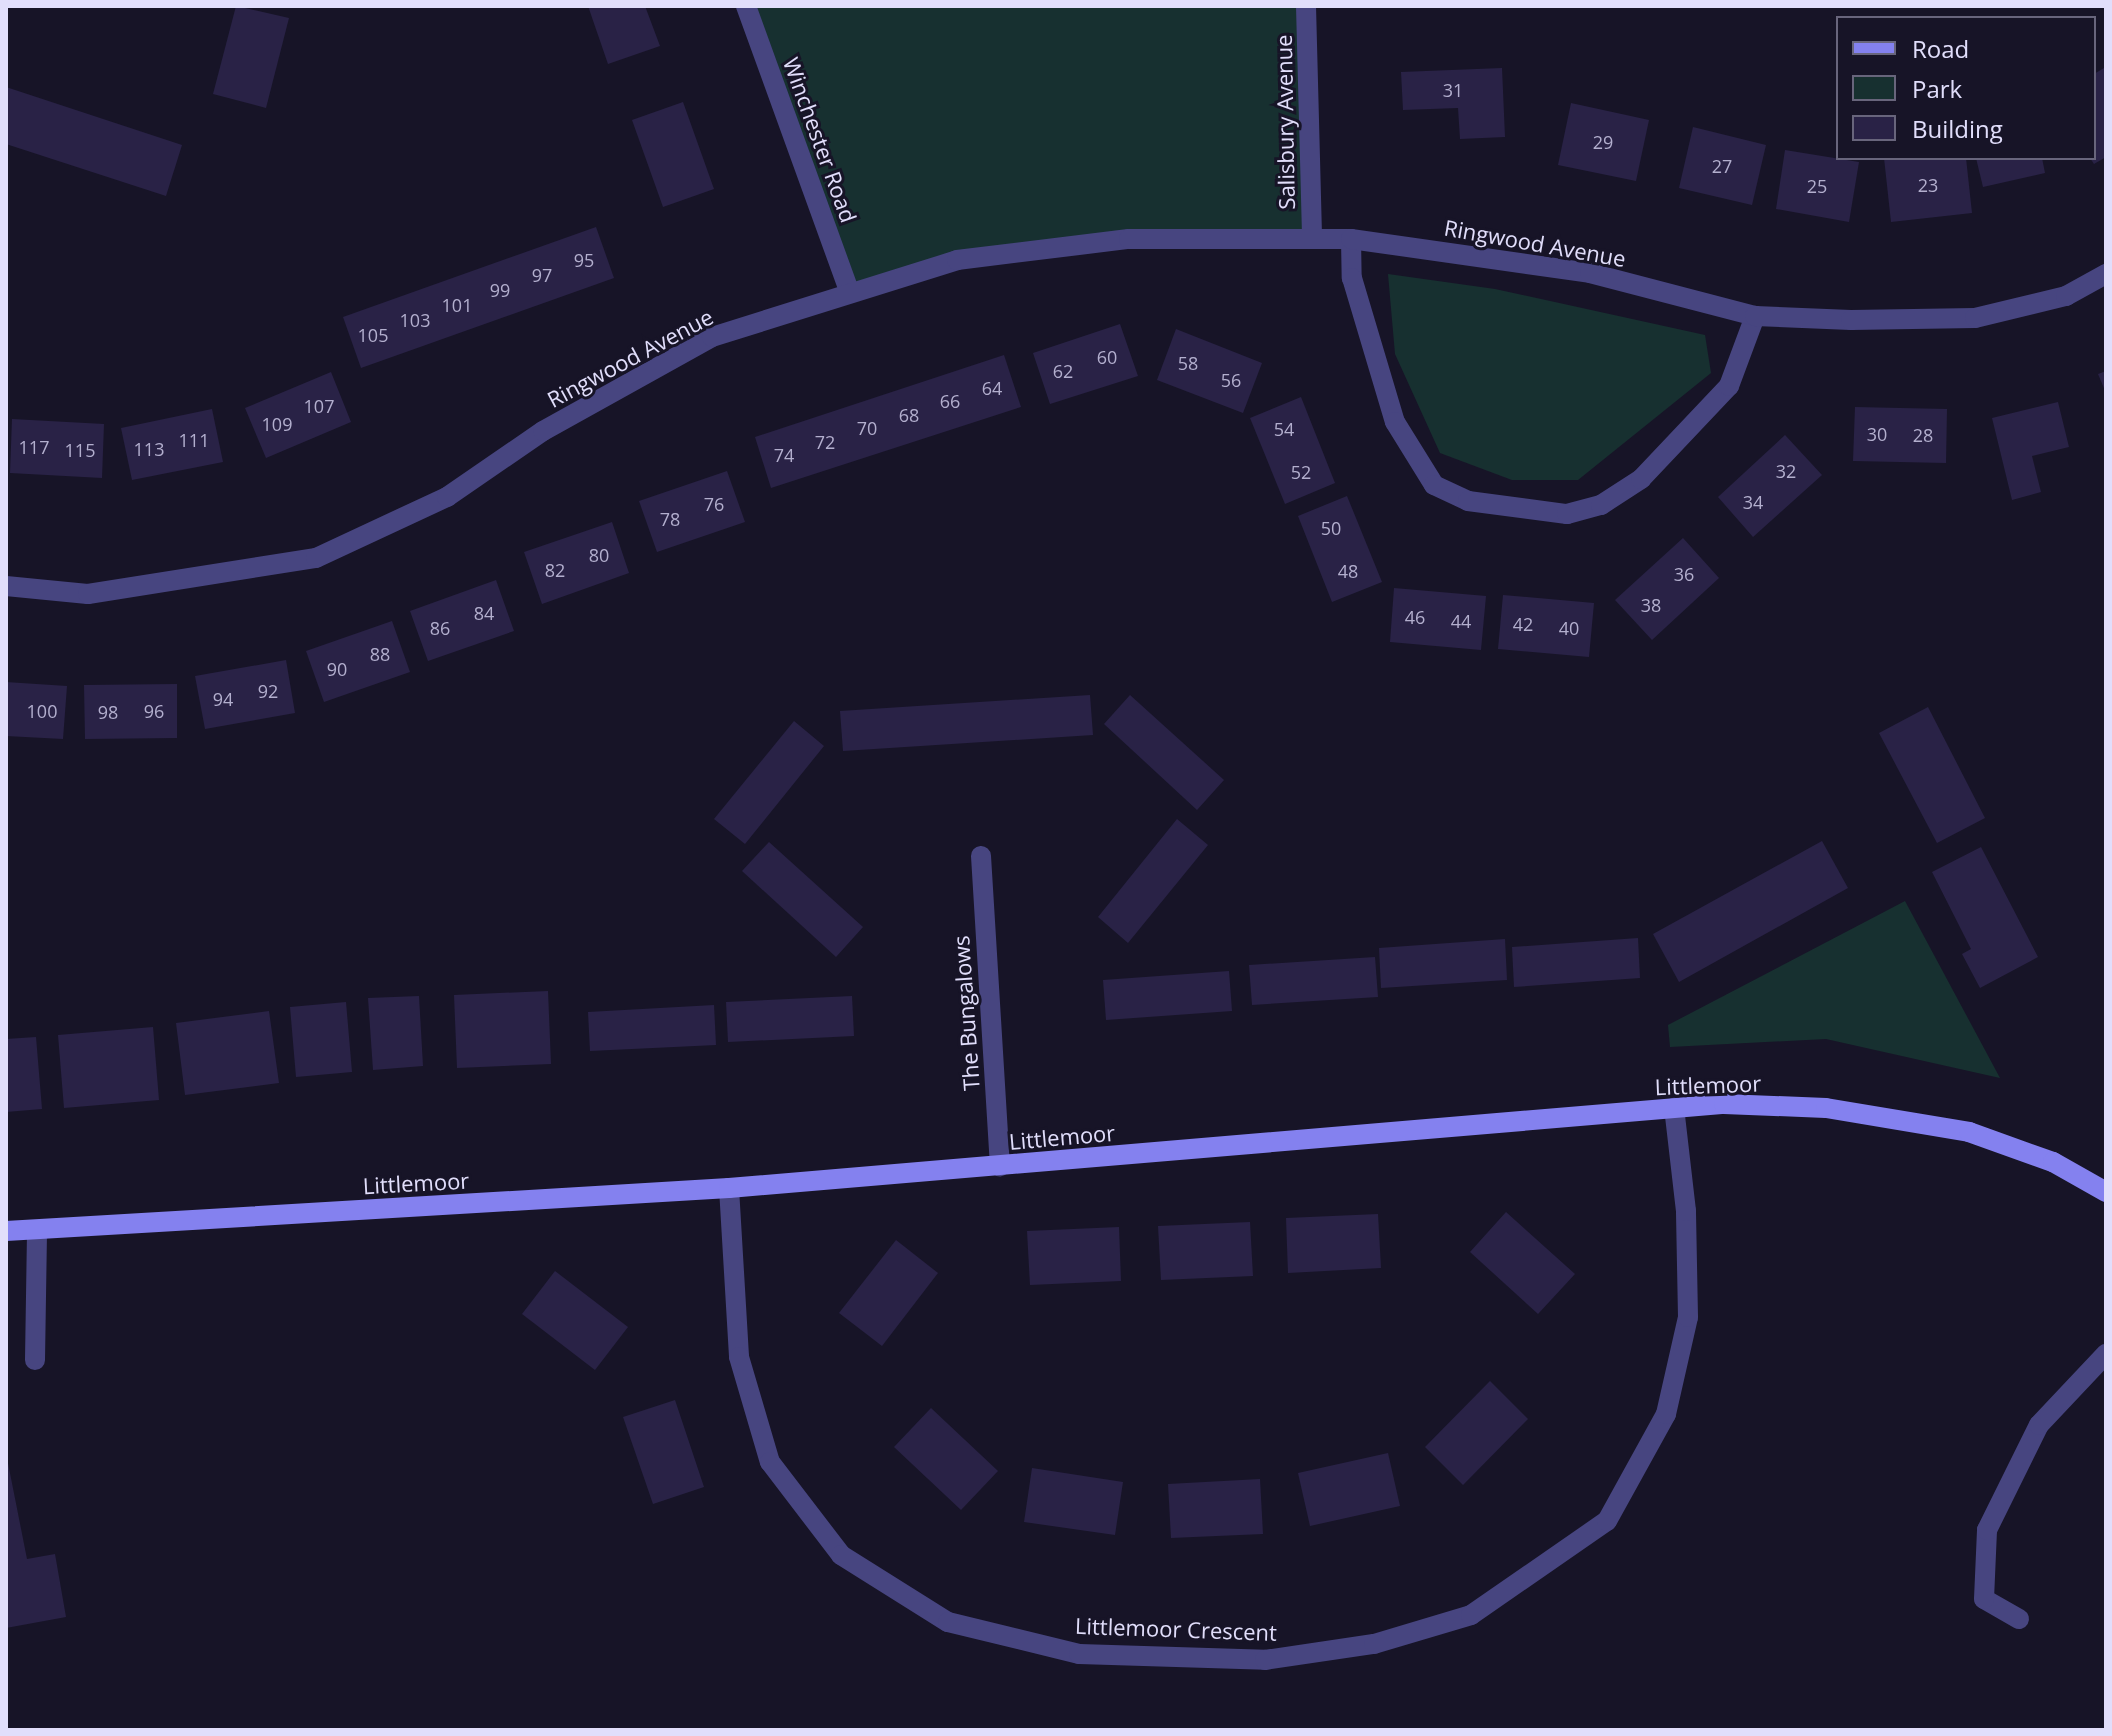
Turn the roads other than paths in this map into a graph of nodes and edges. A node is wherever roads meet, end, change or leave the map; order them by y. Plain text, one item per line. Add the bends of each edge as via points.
1 (746, 6) edge
2 (1306, 6) edge
3 (1312, 237) junction
4 (1351, 239) junction
5 (2106, 274) edge
6 (849, 291) junction
7 (1755, 316) junction
8 (6, 586) edge
9 (981, 856) dead end
10 (1674, 1108) junction
11 (1000, 1166) junction
12 (729, 1188) junction
13 (2106, 1192) edge
14 (37, 1230) junction
15 (6, 1231) edge
16 (2106, 1354) edge
17 (35, 1360) dead end
18 (2019, 1619) dead end

1 - 6 street, Winchester Road
2 - 3 street, Salisbury Avenue
3 - 4 street, Ringwood Avenue
3 - 6 street, Ringwood Avenue via 1129,239 1055,246 957,260
4 - 7 street, Ringwood Avenue via 1590,273
4 - 7 street via 1352,278 1395,422 1434,485 1468,501 1567,514 1601,505 1641,479 1729,386
5 - 7 street, Ringwood Avenue via 2066,296 1975,318
6 - 8 street, Ringwood Avenue via 712,337 543,431 447,497 316,558 88,594
9 - 11 street, The Bungalows
10 - 11 main road, Littlemoor
10 - 12 street, Littlemoor Crescent via 1686,1211 1688,1317 1666,1414 1607,1521 1471,1615 1374,1644 1265,1660 1079,1654 948,1622 841,1555 770,1462 739,1357
10 - 13 main road, Littlemoor via 1826,1108 1969,1132 2053,1162
11 - 12 main road, Littlemoor
12 - 14 main road, Littlemoor
14 - 15 main road, Littlemoor
14 - 17 street
16 - 18 street via 2039,1425 1987,1530 1984,1599

